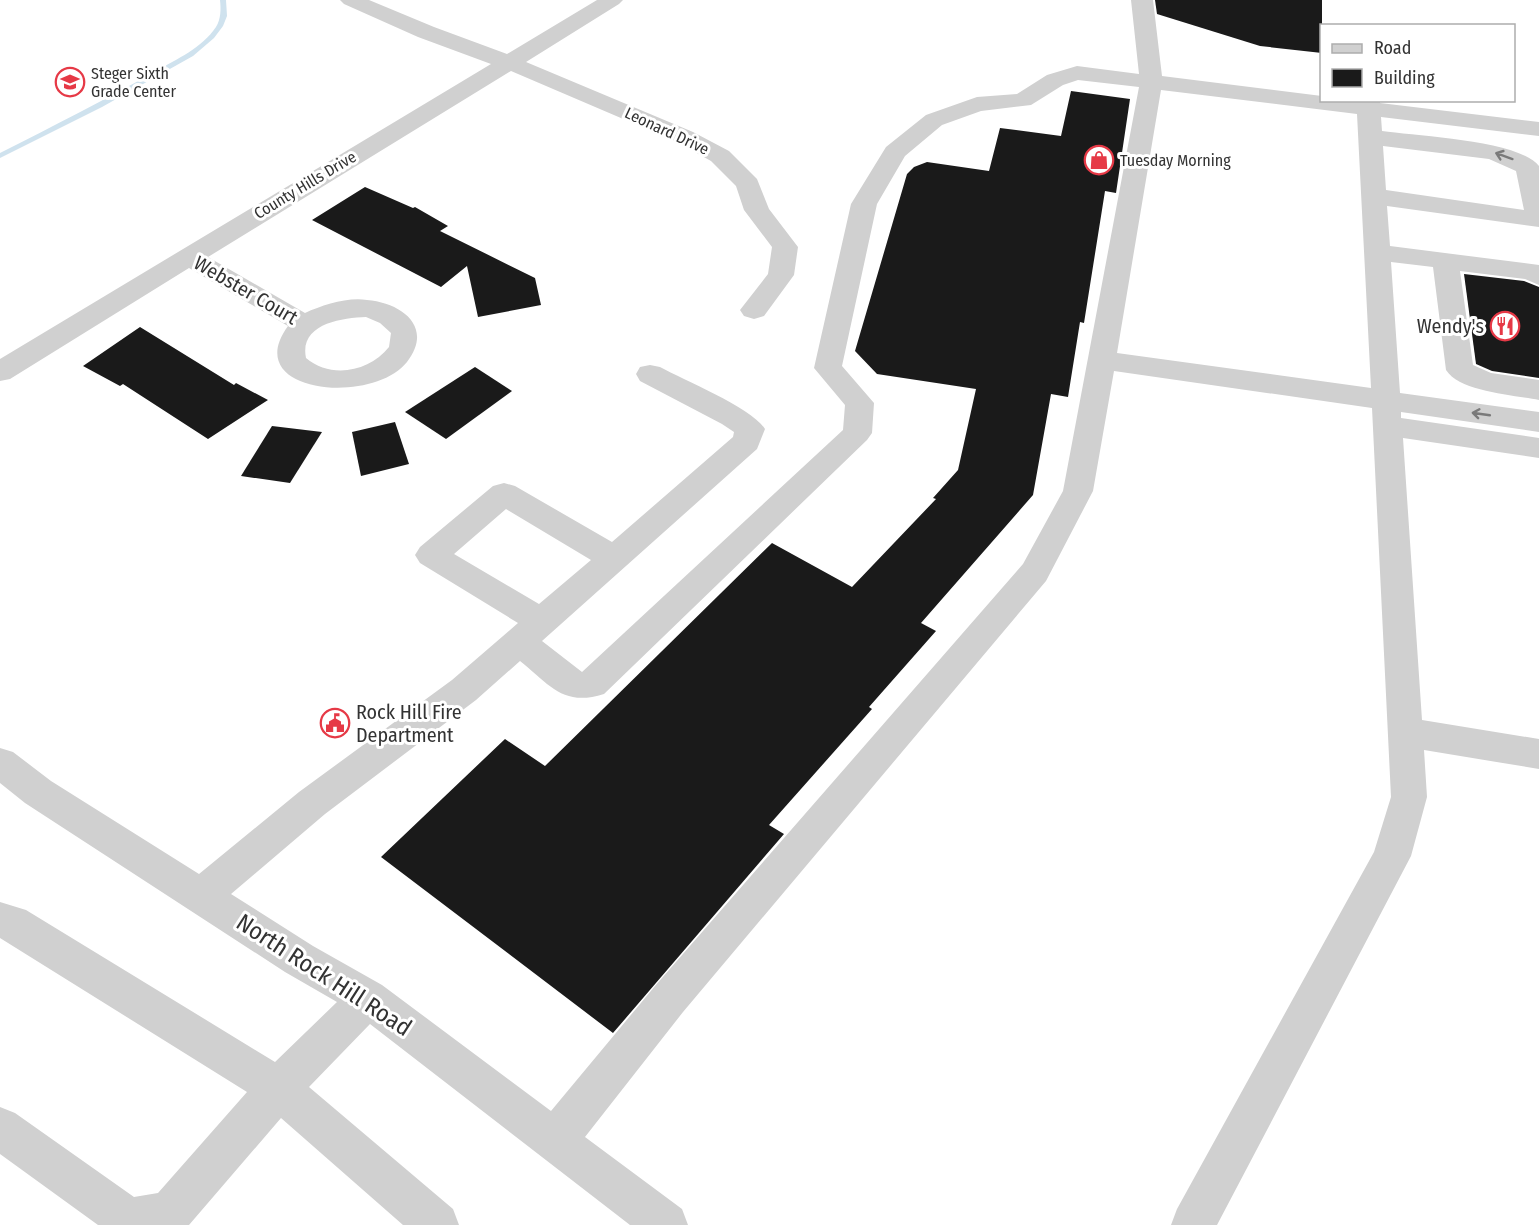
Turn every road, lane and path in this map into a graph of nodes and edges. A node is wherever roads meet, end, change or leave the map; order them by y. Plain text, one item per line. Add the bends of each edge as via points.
1 (351, 0) edge
2 (612, 0) edge
3 (1142, 0) edge
4 (508, 62) junction
5 (1151, 82) junction
6 (1368, 115) edge
7 (1539, 129) edge
8 (1373, 196) junction
9 (1538, 219) edge
10 (1376, 252) junction
11 (187, 256) junction
12 (1445, 261) junction
13 (1539, 277) edge
14 (754, 310) dead end
15 (306, 325) dead end
16 (1101, 360) junction
17 (0, 372) edge
18 (650, 374) dead end
19 (1539, 390) edge
20 (1386, 413) junction
21 (1539, 422) edge
22 (1539, 448) edge
23 (614, 558) junction
24 (531, 632) junction
25 (1406, 732) junction
26 (1539, 754) edge
27 (0, 763) edge
28 (201, 896) junction
29 (0, 920) edge
30 (368, 998) junction
31 (279, 1088) junction
32 (0, 1128) edge
33 (555, 1141) junction
34 (437, 1225) edge
35 (666, 1225) edge
36 (1193, 1225) edge

1 - 4 street, Leonard Drive
2 - 4 street, County Hills Drive
3 - 5 street
4 - 11 street, County Hills Drive
4 - 14 street, Leonard Drive via 685,137 720,156 748,184 757,210 785,247 781,274
5 - 6 street
5 - 16 street
5 - 24 street via 1077,74 1055,80 1023,100 977,104 934,120 895,152 864,204 828,368 860,403 857,434 592,684 573,684
6 - 7 street
6 - 8 street
9 -> 6 street via 1528,168 1511,158
8 - 9 street
8 - 10 street
10 - 12 street
10 - 20 street
11 - 15 street, Webster Court
11 - 17 street, County Hills Drive
12 - 13 street via 1533,272
12 - 19 street via 1460,370 1485,381
16 - 20 street
16 - 33 street via 1078,491 1035,572 669,999
18 - 23 street via 750,429 746,442
21 -> 20 street
20 - 22 street
20 - 25 street
23 - 24 street
23 - 24 street via 504,494 431,555
24 - 28 street via 464,690 312,803
25 - 26 street
25 - 36 street via 1409,797 1392,856
27 - 28 street, North Rock Hill Road
28 - 30 street, North Rock Hill Road
29 - 31 street via 12,922
30 - 31 street
30 - 33 street, North Rock Hill Road
31 - 32 street via 170,1214 129,1220
31 - 34 street
33 - 35 street, North Rock Hill Road

